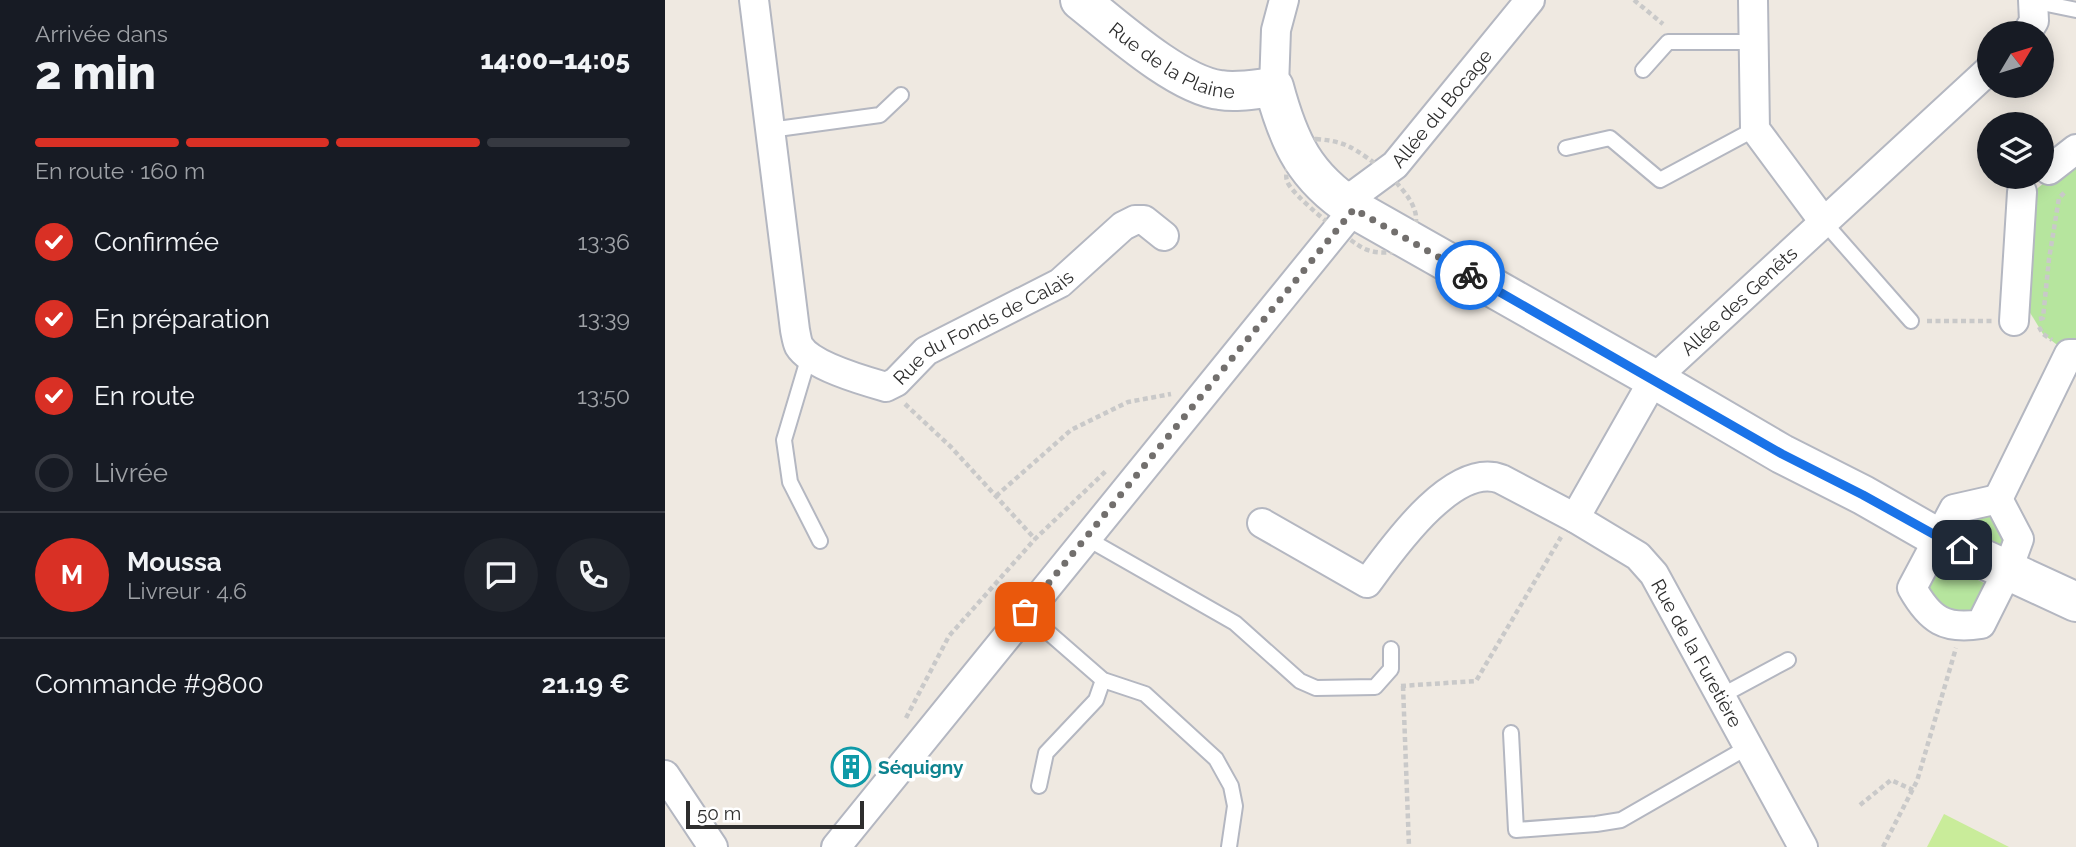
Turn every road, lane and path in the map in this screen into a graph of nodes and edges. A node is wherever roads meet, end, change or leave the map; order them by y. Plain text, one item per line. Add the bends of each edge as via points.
1 (754, 0) edge
2 (1080, 0) edge
3 (1284, 0) edge
4 (1530, 0) edge
5 (1634, 0) edge
6 (1753, 0) edge
7 (2033, 0) edge
8 (2076, 10) edge
9 (2034, 21) edge
10 (1668, 42) junction
11 (1752, 42) junction
12 (1643, 70) dead end
13 (1977, 81) edge
14 (1274, 87) junction
15 (901, 95) dead end
16 (1755, 129) junction
17 (770, 130) junction
18 (1566, 148) dead end
19 (2076, 149) edge
20 (2058, 179) joint
21 (2022, 192) dead end
22 (1347, 205) junction
23 (1824, 222) junction
24 (1164, 236) dead end
25 (1911, 321) joint
26 (2024, 321) junction
27 (2072, 354) edge
28 (809, 356) junction
29 (1654, 379) junction
30 (886, 387) junction
31 (1179, 394) dead end
32 (996, 496) junction
33 (1998, 499) junction
34 (1575, 518) junction
35 (1262, 523) dead end
36 (1086, 538) junction
37 (1035, 539) dead end
38 (1940, 539) junction
39 (820, 541) dead end
40 (2007, 572) junction
41 (2076, 602) edge
42 (1025, 612) junction
43 (1963, 627) junction
44 (1391, 649) dead end
45 (1788, 660) dead end
46 (1103, 680) junction
47 (1403, 685) junction
48 (1375, 687) junction
49 (1721, 696) junction
50 (1511, 733) dead end
51 (1748, 747) junction
52 (665, 775) edge
53 (1039, 786) dead end
54 (1913, 790) junction
55 (1860, 806) dead end
56 (713, 847) edge
57 (836, 847) edge
58 (1229, 847) edge
59 (1409, 847) edge
60 (1803, 847) edge
61 (1883, 847) edge

1 - 17 street
2 - 14 street, Rue de la Plaine via 1180,76 1200,86 1234,91
3 - 14 street via 1276,30
4 - 22 street, Allée du Bocage via 1395,165
5 - 10 path via 1668,28
6 - 11 street
7 - 8 lane
7 - 9 street
10 - 11 lane
10 - 12 lane
11 - 16 street
13 - 23 street, Allée des Genêts
14 - 22 street via 1297,153 1318,181
15 - 17 lane via 880,116
16 - 18 lane via 1660,180 1610,138
16 - 23 street
17 - 28 street via 795,330 799,346
19 - 20 street
20 - 26 path via 2043,318
21 - 26 street
22 - 29 street
22 - 36 street
23 - 25 lane
23 - 29 street, Allée des Genêts
24 - 30 street, Rue du Fonds de Calais via 1144,220 1123,226 1060,283 926,351
25 - 26 path
27 - 33 street
28 - 30 street, Rue du Fonds de Calais via 840,373
28 - 39 lane via 784,440 790,482
29 - 34 street
29 - 38 street
30 - 32 path
31 - 32 path via 1128,402 1071,430
32 - 37 path
33 - 38 street via 1954,509
33 - 40 street via 2019,539
34 - 35 street, Rue de la Furetière via 1501,479 1480,475 1459,483 1410,526 1367,583
34 - 47 path via 1476,681
34 - 49 street, Rue de la Furetière via 1630,551 1654,574
36 - 42 street
36 - 48 lane via 1235,623 1300,681 1316,688
38 - 40 street
38 - 43 street via 1912,588 1923,607 1942,623
40 - 41 street
40 - 43 street via 1981,624
42 - 46 lane
42 - 57 street
43 - 54 path
44 - 48 lane via 1391,668
45 - 49 lane
46 - 53 lane via 1096,700 1046,753
46 - 58 lane via 1145,694 1216,759 1231,786 1235,806
47 - 48 path
47 - 59 path
49 - 51 street, Rue de la Furetière
50 - 51 lane via 1516,830 1621,820
51 - 60 street, Rue de la Furetière
52 - 56 street
54 - 55 path via 1891,780
54 - 61 path

